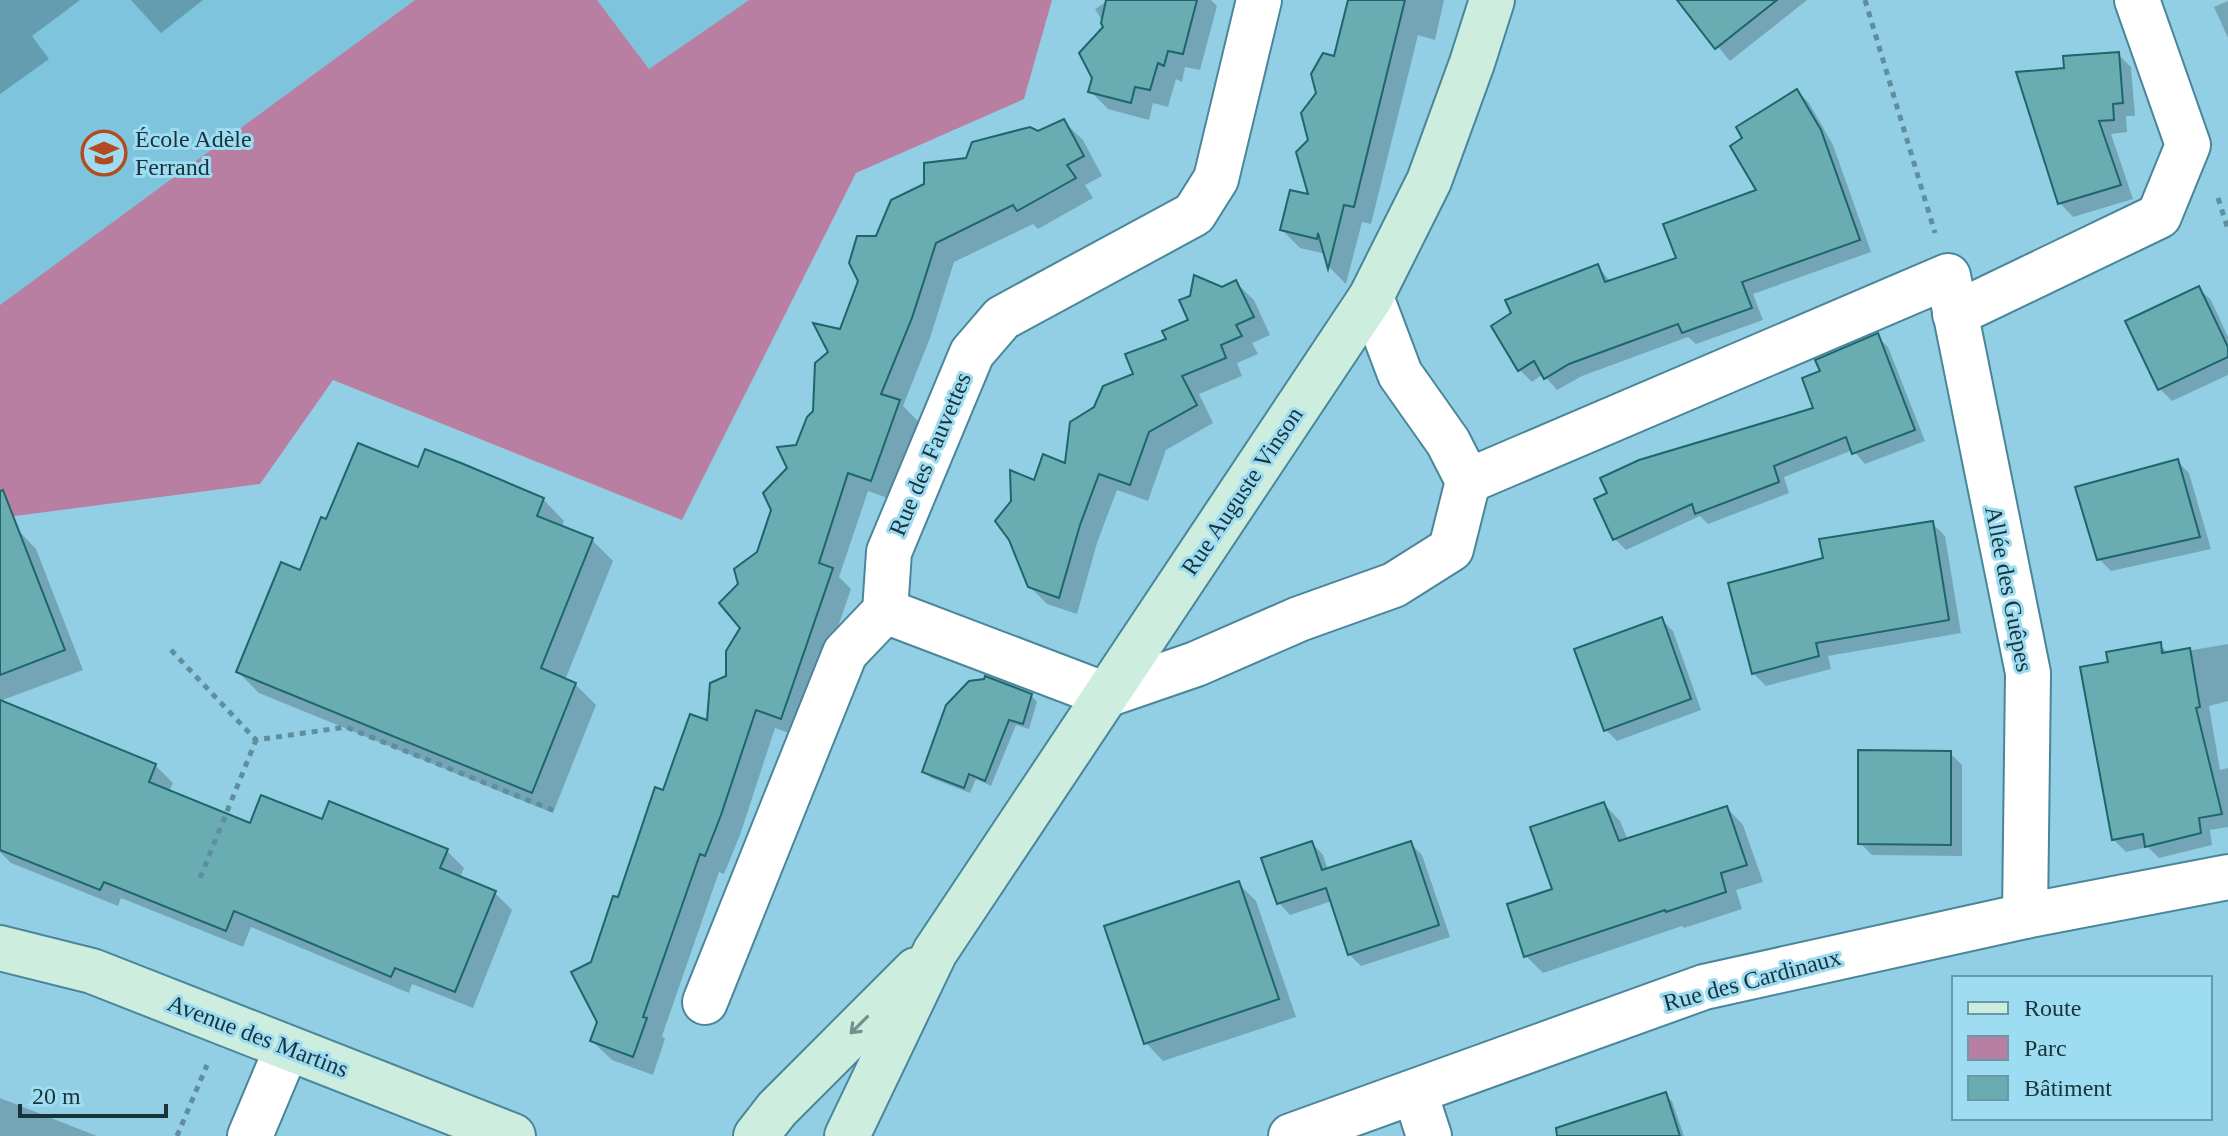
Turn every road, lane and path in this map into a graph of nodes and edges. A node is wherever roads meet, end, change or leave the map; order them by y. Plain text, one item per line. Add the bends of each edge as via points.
1 (1259, 0) edge
2 (1492, 0) edge
3 (1865, 0) edge
4 (2137, 0) edge
5 (1951, 295) junction
6 (1371, 297) junction
7 (1468, 481) junction
8 (885, 611) junction
9 (171, 650) dead end
10 (1106, 695) junction
11 (256, 740) junction
12 (555, 811) dead end
13 (2228, 877) edge
14 (200, 878) dead end
15 (2025, 916) junction
16 (0, 948) edge
17 (935, 952) junction
18 (705, 1002) dead end
19 (225, 1024) junction
20 (287, 1048) junction
21 (1415, 1093) junction
22 (858, 1127) edge
23 (177, 1136) edge
24 (250, 1136) edge
25 (513, 1136) edge
26 (756, 1136) edge
27 (1291, 1136) edge
28 (1429, 1136) edge

1 - 8 street, Rue des Fauvettes via 1216,179 1194,214 1002,318 972,353 889,552
2 - 6 main road, Rue Auguste Vinson via 1429,181
3 - 5 path
4 - 5 street via 2188,145 2159,216
5 - 7 street
5 - 15 street, Allée des Guêpes via 2028,673
6 - 7 street via 1400,374 1448,442
6 - 10 main road, Rue Auguste Vinson
7 - 10 street via 1451,549 1394,585
8 - 10 street
8 - 18 street via 845,653
9 - 11 path
10 - 17 main road, Rue Auguste Vinson
11 - 12 path via 346,727
11 - 14 path
13 - 15 street, Rue des Cardinaux
15 - 21 street, Rue des Cardinaux via 1704,987
16 - 19 main road, Avenue des Martins via 92,971
17 - 22 main road
17 -> 26 main road
19 - 20 main road, Avenue des Martins
19 - 23 path
20 - 24 street
20 - 25 main road, Avenue des Martins
21 - 27 street, Rue des Cardinaux
21 - 28 street

